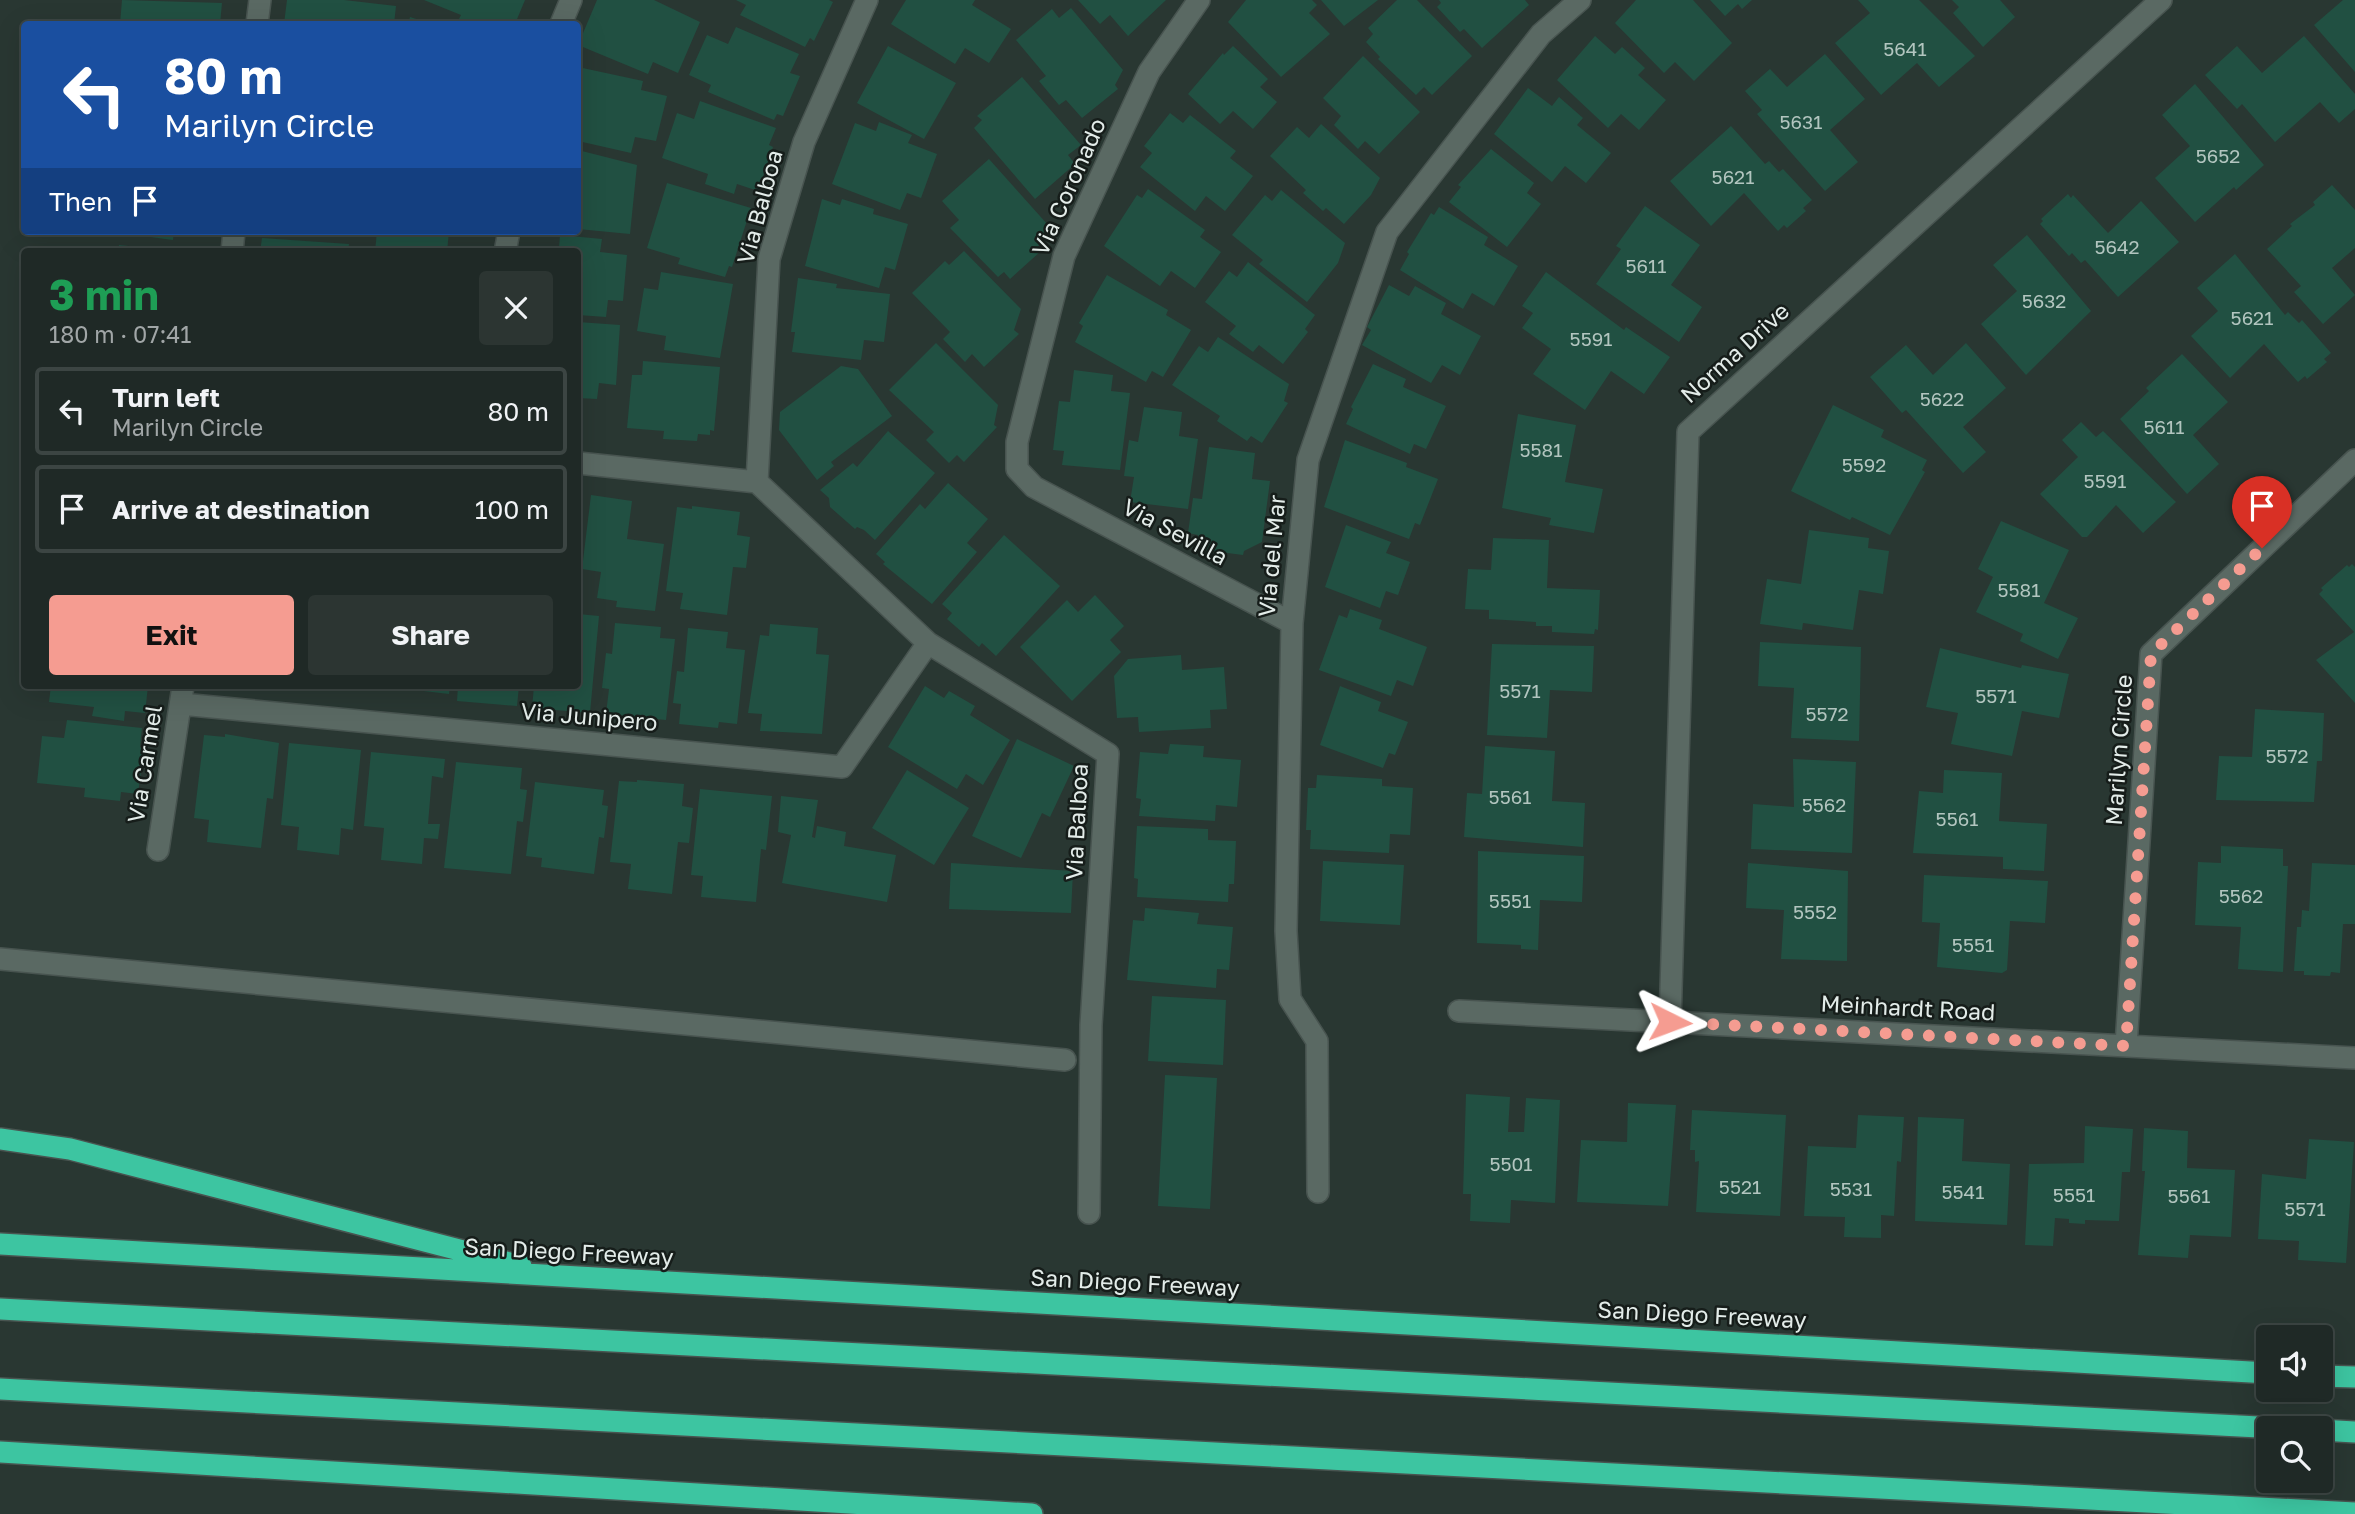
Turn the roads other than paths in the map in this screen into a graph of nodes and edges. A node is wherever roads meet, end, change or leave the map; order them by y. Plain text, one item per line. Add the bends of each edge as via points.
1 (260, 0) edge
2 (571, 0) edge
3 (867, 0) edge
4 (1199, 0) edge
5 (1580, 0) edge
6 (2161, 0) edge
7 (257, 21) edge
8 (562, 21) edge
9 (2355, 460) edge
10 (581, 463) edge
11 (757, 482) junction
12 (1034, 488) joint
13 (1292, 623) junction
14 (928, 643) junction
15 (182, 695) edge
16 (158, 850) dead end
17 (0, 959) edge
18 (1459, 1012) dead end
19 (1670, 1022) junction
20 (2126, 1046) junction
21 (2355, 1058) edge
22 (1065, 1060) dead end
23 (0, 1139) edge
24 (1318, 1192) dead end
25 (1089, 1213) dead end
26 (0, 1244) edge
27 (568, 1278) junction
28 (0, 1309) edge
29 (2256, 1372) edge
30 (2333, 1376) edge
31 (2355, 1377) edge
32 (0, 1389) edge
33 (2256, 1427) edge
34 (2333, 1431) edge
35 (2355, 1432) edge
36 (0, 1452) edge
37 (2355, 1513) edge
38 (1032, 1514) edge

1 - 7 street
2 - 8 street
3 - 11 street, Via Balboa via 804,142 769,259
4 - 12 street, Via Coronado via 1149,72 1064,256 1017,442 1017,469
5 - 13 street, Via del Mar via 1541,34 1387,232 1308,460
6 - 19 street, Norma Drive via 1688,432
9 - 20 street, Marilyn Circle via 2151,654
10 - 11 street
11 - 14 street, Via Balboa
12 - 13 street, Via Sevilla
13 - 24 street, Via del Mar via 1286,931 1290,999 1317,1041
14 - 15 street, Via Junipero via 842,767
14 - 25 street, Via Balboa via 1108,754 1091,1025
15 - 16 street, Via Carmel
17 - 22 street
18 - 19 street, Meinhardt Road
19 - 20 street, Meinhardt Road
20 - 21 street, Meinhardt Road
23 - 27 highway via 70,1149
26 - 27 highway, San Diego Freeway
27 - 29 highway, San Diego Freeway
28 - 33 highway
30 - 31 highway
32 - 37 highway
34 - 35 highway
36 - 38 highway

